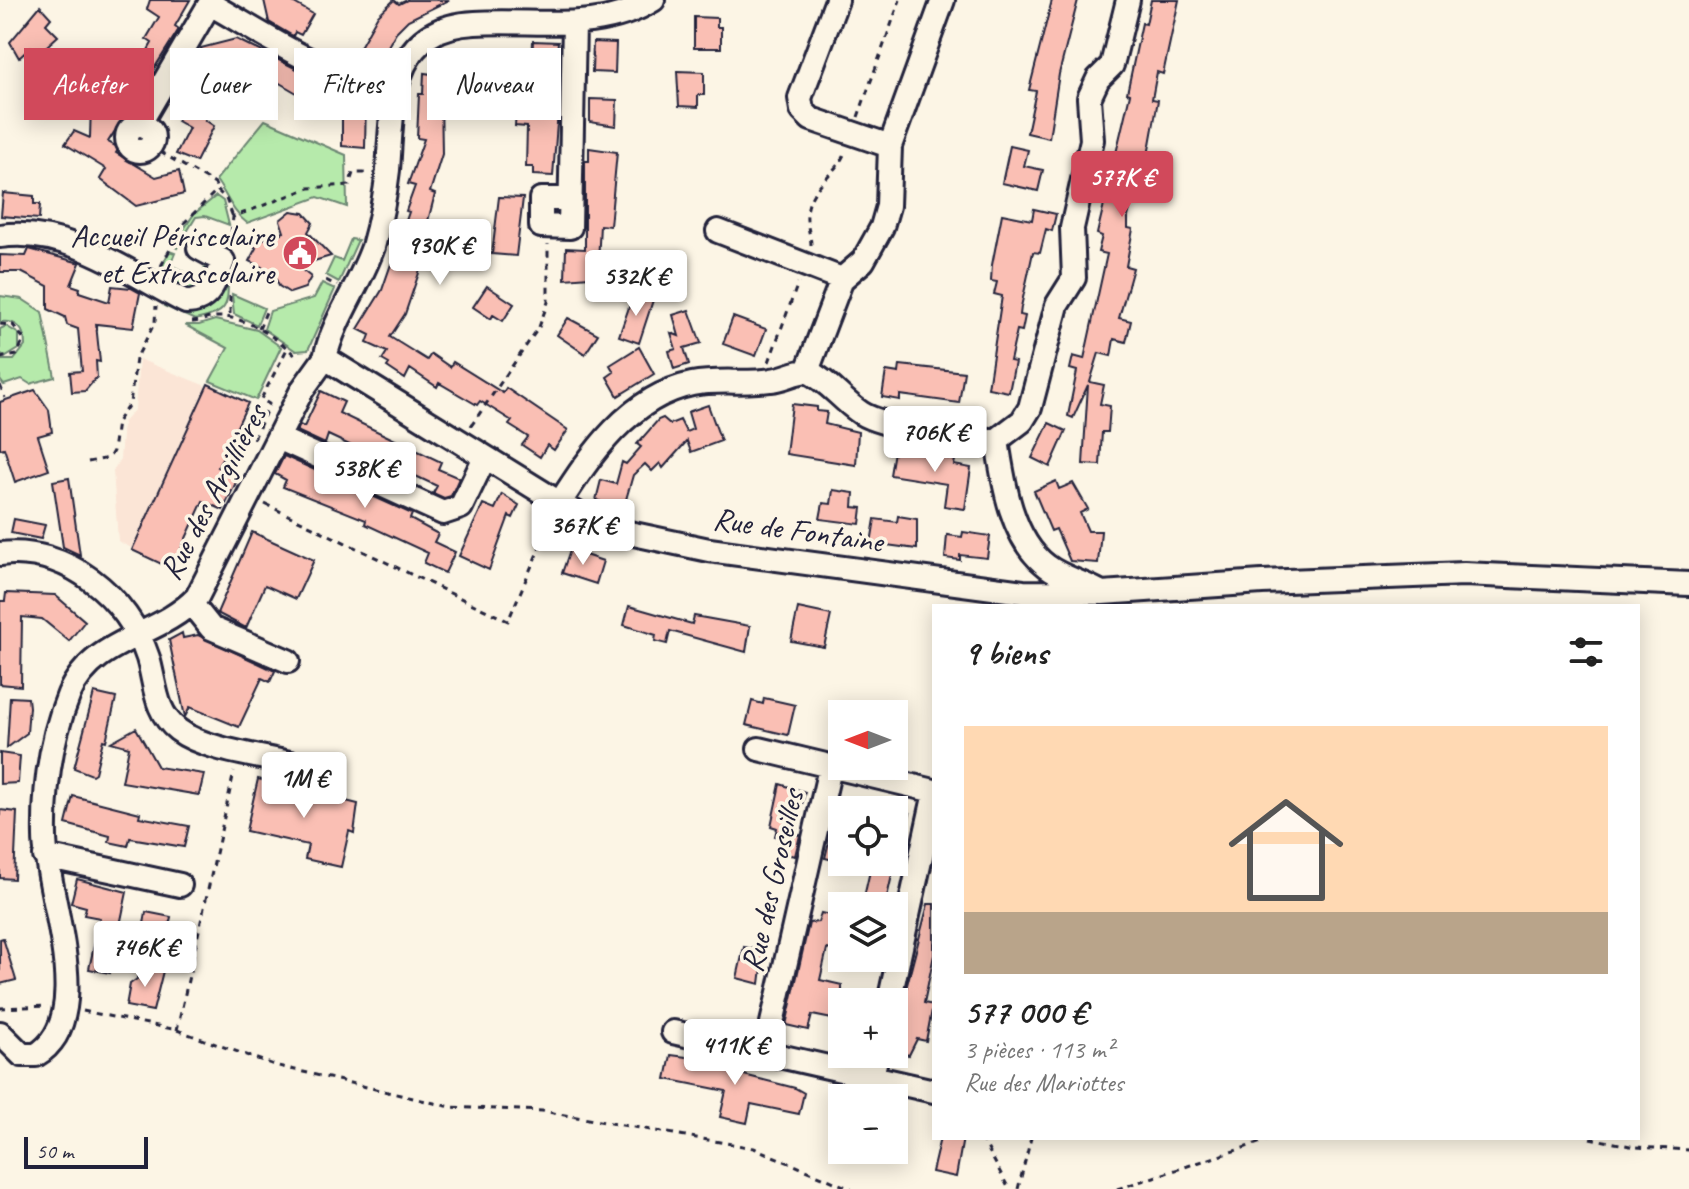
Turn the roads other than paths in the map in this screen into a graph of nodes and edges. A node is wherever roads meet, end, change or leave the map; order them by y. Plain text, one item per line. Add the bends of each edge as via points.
1 (653, 0) edge
2 (837, 0) edge
3 (943, 0) edge
4 (1128, 0) edge
5 (211, 2) edge
6 (477, 11) edge
7 (574, 23) junction
8 (294, 50) edge
9 (411, 56) edge
10 (392, 120) edge
11 (150, 146) road end
12 (890, 146) junction
13 (548, 227) road end
14 (718, 231) dead end
15 (0, 236) edge
16 (199, 248) dead end
17 (842, 279) junction
18 (325, 358) junction
19 (807, 371) junction
20 (278, 438) junction
21 (997, 440) junction
22 (484, 459) junction
23 (559, 504) junction
24 (0, 554) edge
25 (1689, 584) edge
26 (1102, 600) edge
27 (191, 603) junction
28 (136, 633) junction
29 (288, 661) dead end
30 (759, 749) dead end
31 (294, 764) dead end
32 (828, 767) edge
33 (828, 777) edge
34 (878, 780) edge
35 (932, 794) edge
36 (932, 803) edge
37 (45, 856) junction
38 (180, 885) dead end
39 (892, 988) edge
40 (673, 1032) dead end
41 (0, 1033) edge
42 (765, 1054) junction
43 (874, 1068) edge
44 (872, 1077) junction
45 (932, 1091) edge

1 - 7 street via 623,15
2 - 12 street via 800,105 811,119
3 - 12 street
4 - 21 street via 1112,65 1091,88 1089,98 1092,140 1072,228 1074,278 1057,305 1030,408
5 - 8 street
5 - 11 street via 139,125 150,130
6 - 7 street
6 - 9 street via 426,40
7 - 13 street via 570,227
10 - 18 street, Rue des Argillières via 372,250
12 - 17 street via 882,227 863,261
14 - 17 street
15 - 16 street via 34,234 68,242 186,302 210,293 223,261
17 - 19 street
18 - 20 street, Rue des Argillières
18 - 22 street, Rue de Fontaine
19 - 21 street via 869,418
19 - 23 street via 769,381 706,382 656,398 612,431
20 - 22 street via 443,513 461,507
20 - 27 street, Rue des Argillières via 211,574
21 - 26 street via 1015,517 1035,556
22 - 23 street, Rue de Fontaine
23 - 26 street, Rue de Fontaine via 629,533 709,550
24 - 28 street via 39,555 77,570 105,591
25 - 26 street, Rue de Fontaine via 1464,574 1262,582
27 - 28 street, Rue des Argillières
27 - 29 street via 211,628
28 - 31 street via 148,658 156,698 169,721 197,740
28 - 37 street, Rue des Argillières via 95,658 70,692 47,781
30 - 32 street
33 - 42 street, Rue des Groseilles
34 - 35 street
36 - 39 street
37 - 38 street
37 - 41 street, Rue des Argillières via 68,970 65,1007 51,1040 36,1055 22,1055
40 - 42 street
42 - 44 street
43 - 44 street
44 - 45 street

